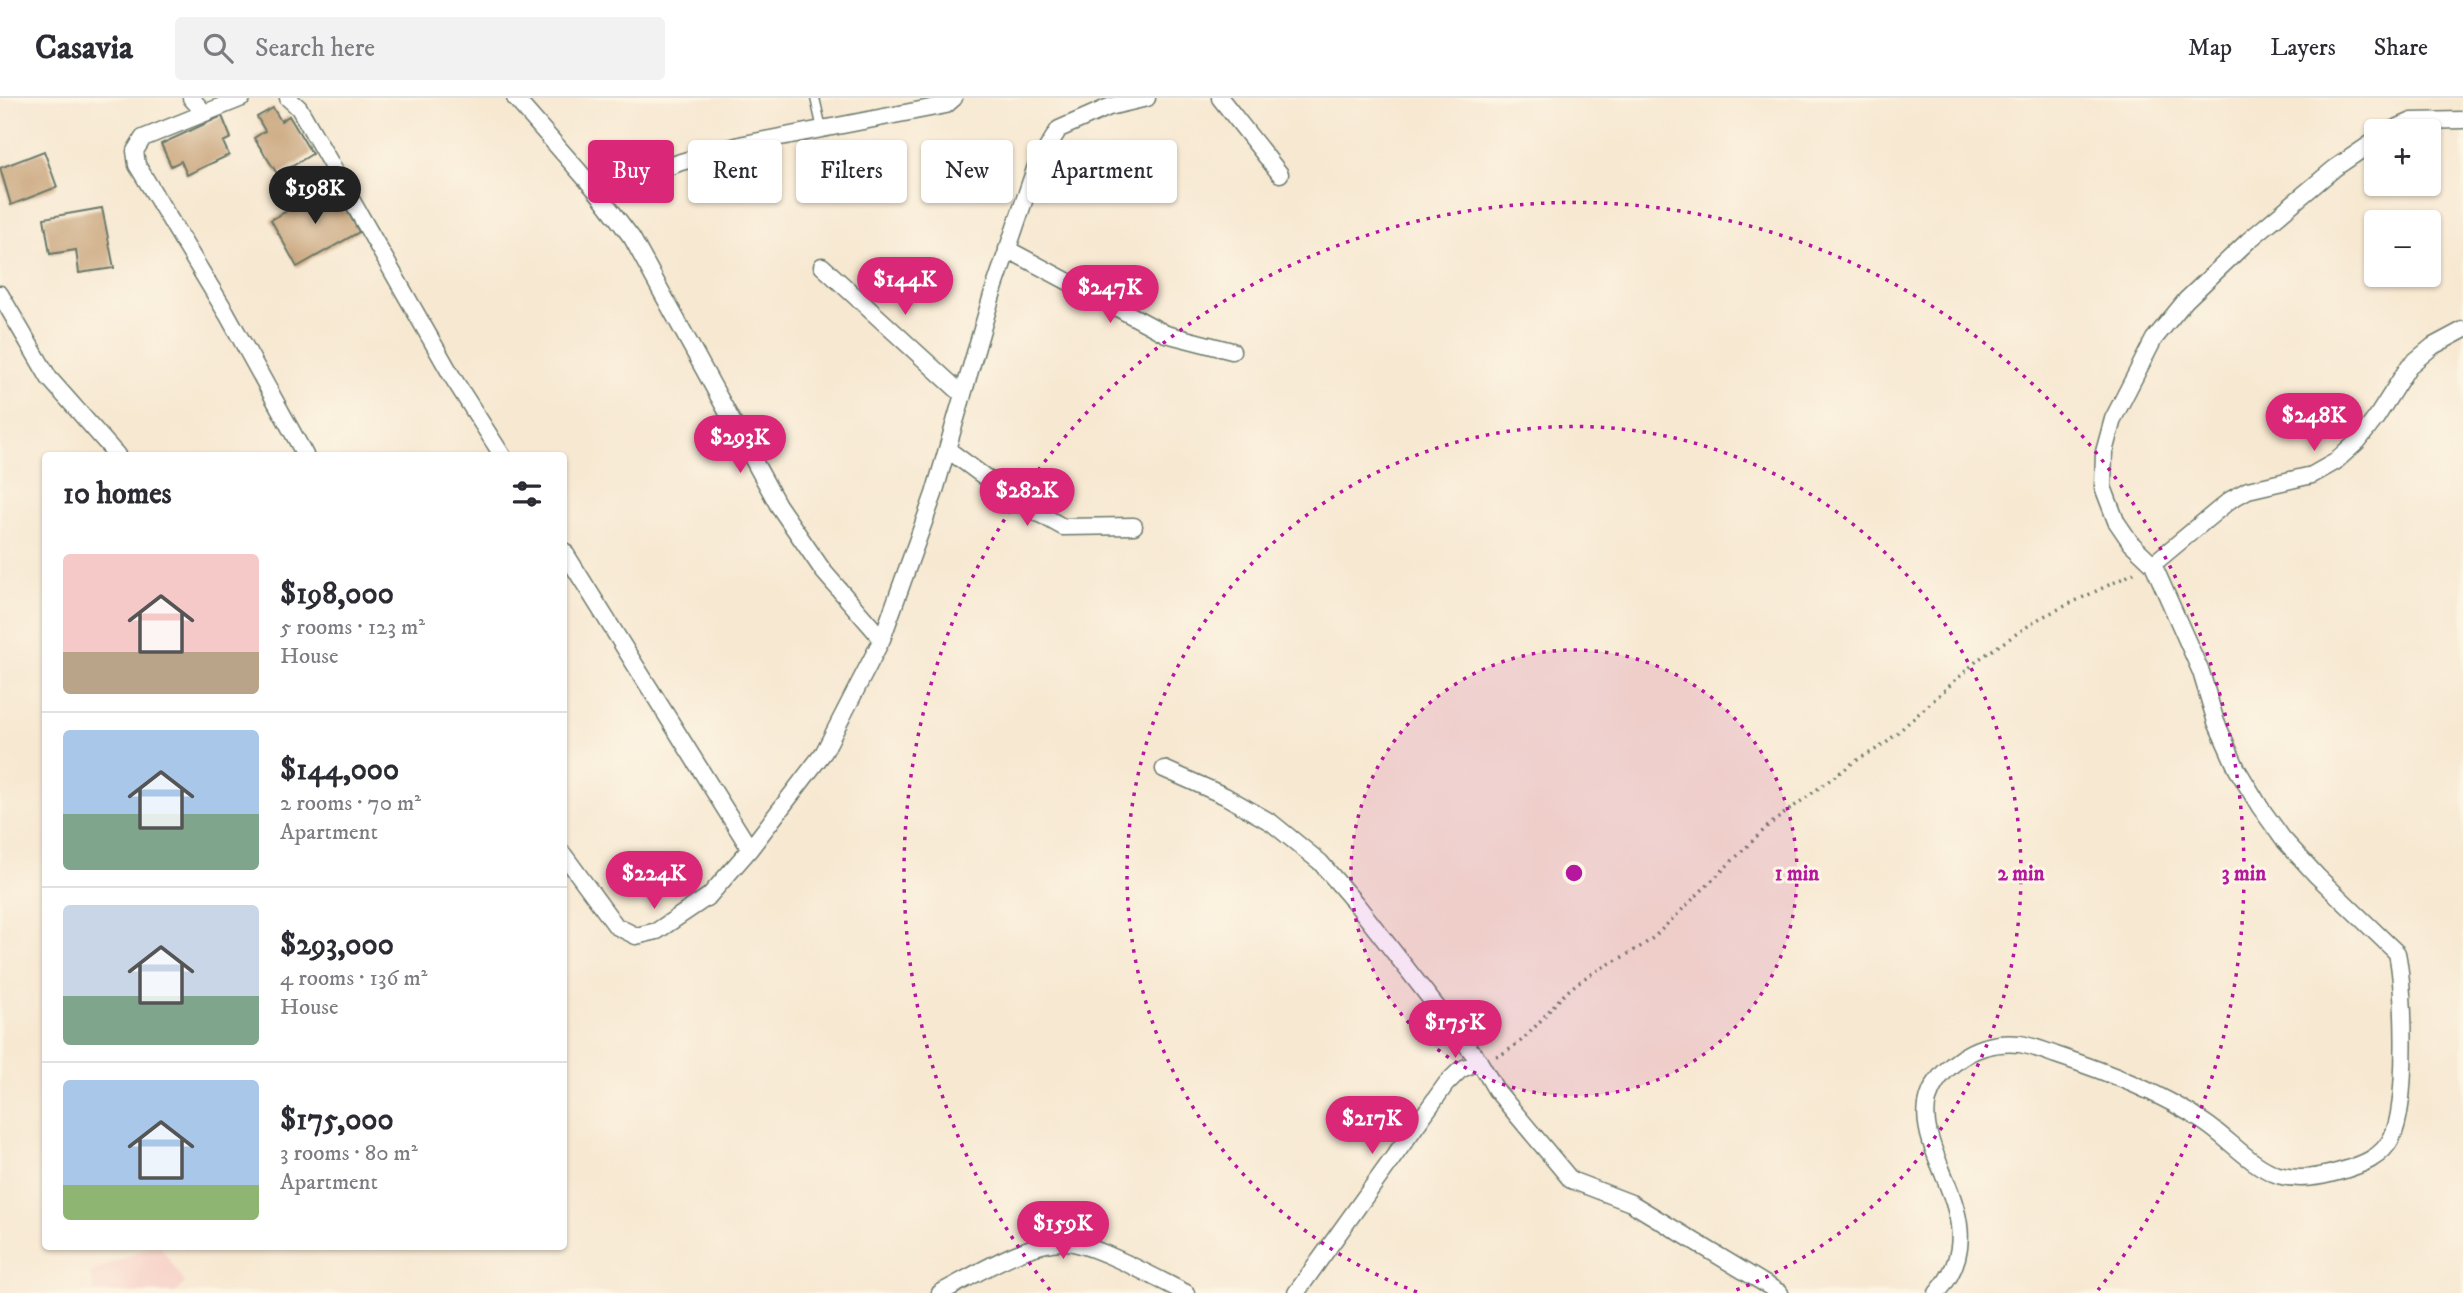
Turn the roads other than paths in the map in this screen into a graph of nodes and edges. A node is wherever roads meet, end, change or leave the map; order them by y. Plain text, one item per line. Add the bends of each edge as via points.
1 (191, 98) edge
2 (242, 98) edge
3 (288, 98) edge
4 (515, 98) edge
5 (815, 98) edge
6 (954, 98) edge
7 (1147, 98) edge
8 (1220, 98) edge
9 (203, 111) junction
10 (2441, 120) edge
11 (2463, 120) edge
12 (822, 129) junction
13 (2364, 149) edge
14 (674, 165) edge
15 (1280, 174) dead end
16 (588, 182) edge
17 (606, 203) edge
18 (1007, 249) junction
19 (822, 266) dead end
20 (0, 295) edge
21 (2463, 330) edge
22 (1232, 351) dead end
23 (963, 395) junction
24 (947, 449) junction
25 (114, 452) edge
26 (303, 452) edge
27 (500, 452) edge
28 (1134, 526) dead end
29 (567, 556) edge
30 (2153, 564) junction
31 (881, 639) junction
32 (1164, 769) dead end
33 (750, 849) junction
34 (567, 859) edge
35 (1479, 1061) junction
36 (940, 1293) edge
37 (1186, 1293) edge
38 (1296, 1293) edge
39 (1780, 1293) edge
40 (1937, 1293) edge

1 - 9 street
2 - 9 street
3 - 27 street via 299,108
4 - 16 street
5 - 12 lane
6 - 12 street via 946,105
7 - 18 street via 1109,107 1059,129 1036,166
8 - 15 street
9 - 26 street via 143,138 135,151 136,165 227,314
10 - 11 street
12 - 14 street via 744,144
13 - 30 street via 2290,205 2186,300 2154,339 2131,382 2113,419 2103,487 2116,521
17 - 31 street via 632,238 778,505 824,572
18 - 22 street via 1166,334
18 - 23 street
19 - 23 street
20 - 25 street via 49,378
21 - 30 street via 2433,345 2409,366 2370,426 2335,462 2312,475 2230,500
23 - 24 street
24 - 28 street via 1020,503 1063,527
24 - 31 street
29 - 33 street
30 - 40 street via 2201,672 2216,722 2260,807 2309,867 2397,953 2403,1080 2392,1138 2363,1164 2301,1179 2277,1174 2205,1122 2117,1077 2023,1044 1978,1049 1946,1070 1926,1106 1931,1144 1962,1232 1952,1277
31 - 33 street via 824,752
32 - 35 street via 1272,823 1320,862
33 - 34 street via 709,896 657,931 636,936 616,926
35 - 38 street via 1446,1084
35 - 39 street via 1496,1090 1571,1180 1632,1203
36 - 37 street via 1028,1249 1066,1242

